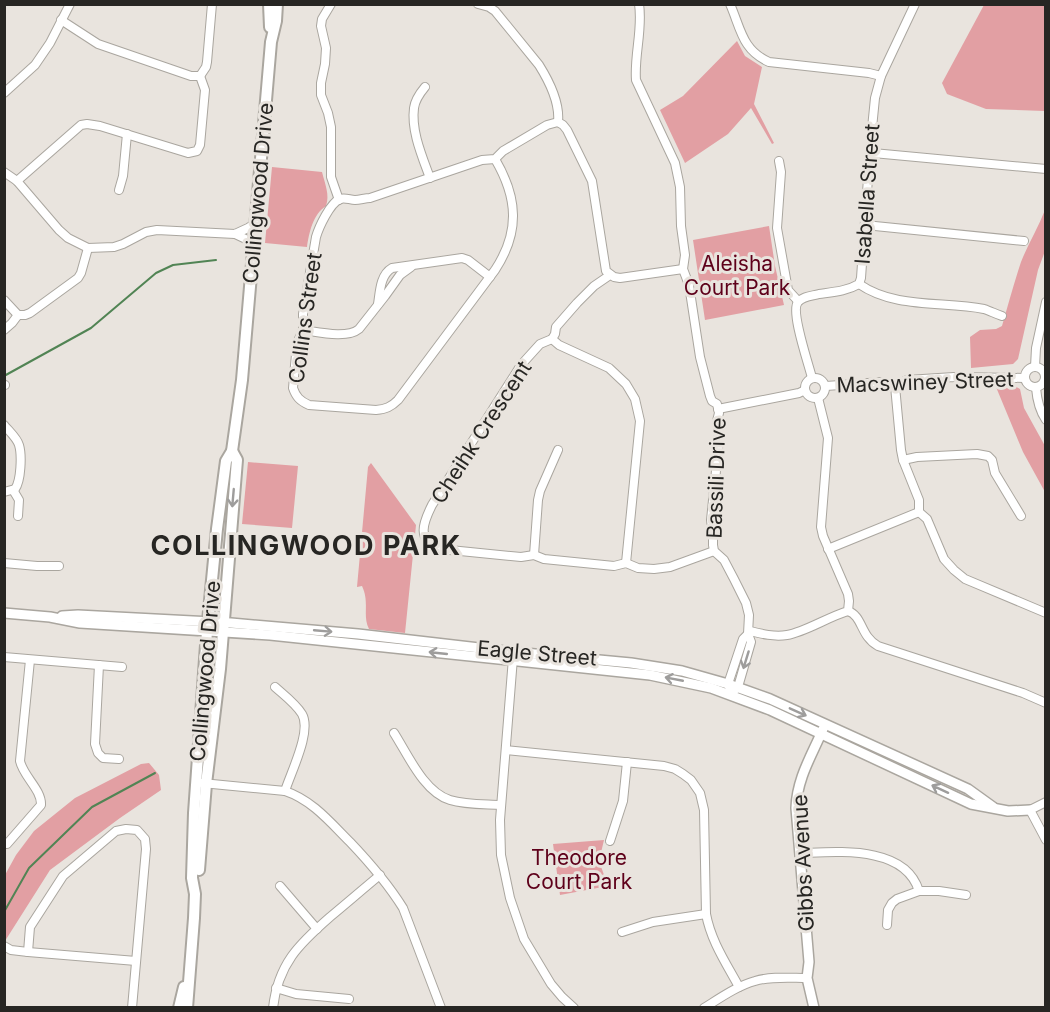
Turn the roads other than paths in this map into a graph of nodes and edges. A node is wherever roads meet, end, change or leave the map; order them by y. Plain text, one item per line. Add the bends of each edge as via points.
1 (70, 4) edge
2 (212, 4) edge
3 (269, 4) edge
4 (277, 4) edge
5 (331, 4) edge
6 (478, 4) edge
7 (639, 4) edge
8 (915, 4) edge
9 (733, 5) edge
10 (61, 20) junction
11 (271, 42) junction
12 (200, 76) junction
13 (881, 76) junction
14 (425, 87) dead end
15 (6, 89) edge
16 (558, 122) junction
17 (128, 134) junction
18 (873, 153) junction
19 (495, 159) junction
20 (779, 161) dead end
21 (1046, 169) edge
22 (4, 172) edge
23 (430, 178) junction
24 (17, 181) junction
25 (119, 190) dead end
26 (339, 200) junction
27 (256, 223) junction
28 (865, 225) junction
29 (235, 234) junction
30 (1024, 241) dead end
31 (254, 243) junction
32 (88, 248) junction
33 (414, 265) junction
34 (683, 269) junction
35 (610, 275) junction
36 (490, 277) junction
37 (859, 284) junction
38 (4, 300) edge
39 (798, 301) junction
40 (1046, 302) edge
41 (378, 304) junction
42 (18, 315) junction
43 (1002, 316) dead end
44 (4, 330) edge
45 (303, 330) junction
46 (552, 339) junction
47 (1035, 367) junction
48 (1045, 377) edge
49 (812, 378) junction
50 (1025, 378) junction
51 (826, 386) junction
52 (895, 386) junction
53 (1036, 388) junction
54 (805, 390) junction
55 (818, 398) junction
56 (718, 409) junction
57 (1046, 420) edge
58 (4, 425) edge
59 (558, 450) dead end
60 (232, 451) junction
61 (903, 460) junction
62 (9, 491) edge
63 (919, 512) junction
64 (18, 516) dead end
65 (1021, 516) dead end
66 (828, 549) junction
67 (714, 551) junction
68 (534, 555) junction
69 (4, 563) edge
70 (626, 563) junction
71 (59, 566) dead end
72 (848, 611) junction
73 (4, 613) edge
74 (1046, 613) edge
75 (208, 627) junction
76 (222, 627) junction
77 (749, 633) junction
78 (513, 656) junction
79 (4, 657) edge
80 (30, 660) junction
81 (99, 665) junction
82 (122, 667) dead end
83 (733, 685) junction
84 (275, 687) dead end
85 (730, 695) junction
86 (1046, 703) edge
87 (823, 729) junction
88 (394, 733) dead end
89 (506, 750) junction
90 (119, 759) dead end
91 (627, 762) junction
92 (201, 783) junction
93 (285, 791) junction
94 (1046, 802) edge
95 (501, 805) junction
96 (1030, 810) junction
97 (1046, 840) edge
98 (610, 841) dead end
99 (4, 844) edge
100 (800, 853) junction
101 (380, 875) junction
102 (280, 886) dead end
103 (919, 891) junction
104 (966, 895) dead end
105 (706, 914) junction
106 (887, 925) dead end
107 (317, 929) junction
108 (622, 932) dead end
109 (4, 946) edge
110 (28, 952) junction
111 (136, 961) junction
112 (191, 961) junction
113 (807, 978) junction
114 (739, 987) junction
115 (276, 988) junction
116 (350, 999) dead end
117 (132, 1008) edge
118 (179, 1008) edge
119 (187, 1008) edge
120 (273, 1008) edge
121 (441, 1008) edge
122 (574, 1008) edge
123 (704, 1008) edge
124 (814, 1008) edge

1 - 10 street
2 - 12 street via 207,62
3 - 11 main road, Collingwood Drive
4 - 11 main road, Collingwood Drive
5 - 26 street via 321,26 326,48 321,95 331,127 331,177
6 - 16 street via 495,11 539,65 558,108
7 - 34 street, Bassili Drive via 636,80 675,163 680,187
8 - 13 street, Isabella Street
9 - 13 street via 747,45 760,58
10 - 12 street via 98,44
10 - 15 street via 35,65
11 - 27 main road, Collingwood Drive
12 - 17 street via 205,90 197,151 188,153
13 - 18 street, Isabella Street via 875,98
14 - 23 street via 414,106 414,120
16 - 19 street
16 - 35 street via 567,130 592,181 605,266
17 - 24 street via 93,124 81,125
17 - 25 street
18 - 21 street
18 - 28 street, Isabella Street
19 - 23 street
19 - 36 street, Collins Street via 509,188 513,215 505,255
20 - 39 street via 777,228 788,290
22 - 24 street
23 - 26 street via 370,198
24 - 32 street via 59,230
26 - 45 street, Collins Street via 326,214 316,237
27 - 29 street
27 - 31 main road, Collingwood Drive
28 - 30 street
28 - 37 street, Isabella Street
29 - 31 street
29 - 32 street via 157,230 114,247
31 - 60 main road, Collingwood Drive
32 - 42 street via 78,278 30,313
33 - 36 street via 462,258
33 - 41 street via 400,275
33 - 41 street via 387,271
34 - 35 street via 620,278
34 - 56 street, Bassili Drive via 702,367
35 - 46 street, Cheihk Crescent via 594,286 556,327
36 - 45 street, Collins Street via 398,400 383,410 301,402 293,385 297,343
37 - 39 street, Isabella Street
37 - 43 street via 895,299 985,309
38 - 42 street
39 - 49 street via 796,318
40 - 47 street
41 - 45 street via 354,333
42 - 44 street
46 - 68 street, Cheihk Crescent via 540,344 521,365 432,505 423,531 425,538 440,549
46 - 70 street via 609,368 635,399 640,421
47 - 48 street
47 - 50 street via 1029,369
48 - 53 street
49 - 51 street via 819,378
49 - 54 street
50 - 52 street, Macswiney Street via 954,377 907,380
50 - 53 street via 1029,386
51 - 52 street, Macswiney Street via 882,382
51 - 55 street via 824,395
52 - 61 street
53 - 57 street via 1037,402
54 - 55 street via 809,397
54 - 56 street
55 - 66 street via 828,438 821,527
56 - 67 street, Bassili Drive via 711,520
58 - 62 street via 19,444 19,483
59 - 68 street via 538,500
60 - 75 main road, Collingwood Drive via 226,461
60 -> 76 main road, Collingwood Drive via 237,460
61 - 63 street via 919,500
61 - 65 street via 988,456
62 - 64 street via 19,500
63 - 66 street
63 - 74 street via 927,519 944,559 964,579
66 - 72 street via 848,594
67 - 70 street, Cheihk Crescent via 670,567 638,568
67 - 77 street, Bassili Drive via 724,560 746,603
68 - 70 street, Cheihk Crescent via 614,566
69 - 71 street
72 - 77 street via 790,635
72 - 86 street via 857,617 866,637 878,646
73 - 75 street, Eagle Street via 78,615
75 - 76 street, Eagle Street
75 - 92 main road, Collingwood Drive
76 - 78 street, Eagle Street
76 - 92 main road, Collingwood Drive via 220,669
77 - 83 street via 743,639
78 - 83 street, Eagle Street via 586,658 654,666
85 -> 78 street, Eagle Street via 650,675
78 - 89 street
79 - 80 street
80 - 81 street
80 - 99 street via 20,761 42,798 41,805
81 - 82 street
81 - 90 street via 95,744 103,758
83 - 85 street
83 -> 87 street, Eagle Street
84 - 93 street via 299,710 305,722 305,733
85 - 87 street, Eagle Street
87 - 96 street, Eagle Street via 971,804 1008,811
87 - 100 street, Gibbs Avenue via 797,792
88 - 95 street via 425,783 443,798
89 - 91 street
89 - 95 street
91 - 98 street via 623,801
91 - 105 street via 675,769 697,787 704,810
92 - 93 street
92 - 112 main road, Collingwood Drive
93 - 101 street via 322,813
94 - 96 street, Eagle Street
95 - 122 street via 501,855 515,914 524,939 550,984
96 - 97 street
100 - 103 street via 857,852 886,859 907,870
100 - 113 street, Gibbs Avenue via 809,955
101 - 107 street
101 - 121 street via 403,909
102 - 107 street
103 - 104 street
103 - 106 street via 892,903
105 - 108 street via 653,922
105 - 114 street via 714,942
107 - 115 street via 294,951
109 - 110 street
110 - 111 street
110 - 111 street via 30,927 63,876 116,831 138,830 146,849
111 - 117 street
112 - 118 main road, Collingwood Drive
112 - 119 main road, Collingwood Drive
113 - 114 street via 756,980
113 - 124 street, Gibbs Avenue
114 - 123 street
115 - 116 street
115 - 120 street

